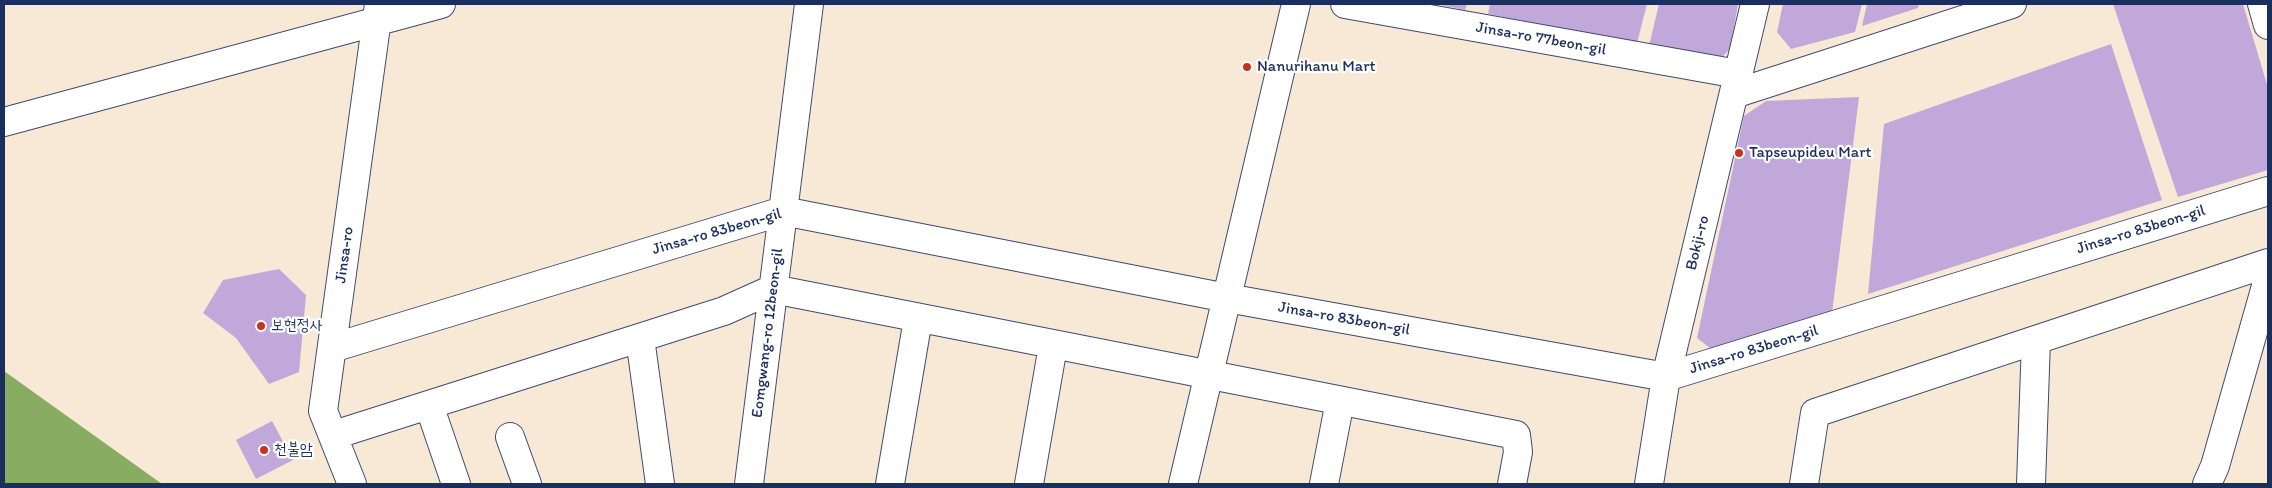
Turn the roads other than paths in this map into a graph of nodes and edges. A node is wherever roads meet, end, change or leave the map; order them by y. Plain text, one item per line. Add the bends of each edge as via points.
1 (441, 4) edge
2 (809, 4) edge
3 (1296, 4) edge
4 (1345, 4) edge
5 (1755, 4) edge
6 (2012, 4) edge
7 (2262, 4) edge
8 (378, 12) edge
9 (2268, 25) edge
10 (1736, 84) junction
11 (4, 122) edge
12 (2268, 191) edge
13 (783, 211) junction
14 (2268, 263) edge
15 (2268, 279) edge
16 (773, 290) junction
17 (1227, 298) junction
18 (918, 319) junction
19 (640, 338) junction
20 (2036, 340) junction
21 (1053, 346) junction
22 (332, 348) junction
23 (1209, 376) junction
24 (1666, 377) junction
25 (1340, 401) junction
26 (429, 405) junction
27 (334, 435) junction
28 (510, 437) dead end
29 (352, 484) edge
30 (456, 484) edge
31 (527, 484) edge
32 (660, 484) edge
33 (749, 484) edge
34 (890, 484) edge
35 (1029, 484) edge
36 (1183, 484) edge
37 (1324, 484) edge
38 (1512, 484) edge
39 (1649, 484) edge
40 (1804, 484) edge
41 (2031, 484) edge
42 (2207, 484) edge

1 - 8 street
2 - 13 street, Eomgwang-ro 12beon-gil
3 - 17 street
4 - 10 street, Jinsa-ro 77beon-gil
5 - 10 street, Bokji-ro
6 - 10 street, Jinsa-ro 77beon-gil
7 - 9 street
8 - 11 street
8 - 22 street, Jinsa-ro
10 - 24 street, Bokji-ro
12 - 24 street, Jinsa-ro 83beon-gil
13 - 16 street, Eomgwang-ro 12beon-gil
13 - 17 street, Jinsa-ro 83beon-gil
13 - 22 street, Jinsa-ro 83beon-gil
14 - 20 street
15 - 42 street via 2215,466
16 - 18 street
16 - 19 street via 724,311
16 - 33 street, Eomgwang-ro 12beon-gil
17 - 23 street
17 - 24 street, Jinsa-ro 83beon-gil
18 - 21 street
18 - 34 street
19 - 26 street
19 - 32 street
20 - 40 street via 1815,413
20 - 41 street
21 - 23 street
21 - 35 street
22 - 27 street, Jinsa-ro via 324,411
23 - 25 street
23 - 36 street
24 - 39 street, Bokji-ro
25 - 37 street
25 - 38 street via 1516,435 1518,452
26 - 27 street
26 - 30 street
27 - 29 street, Jinsa-ro
28 - 31 street

